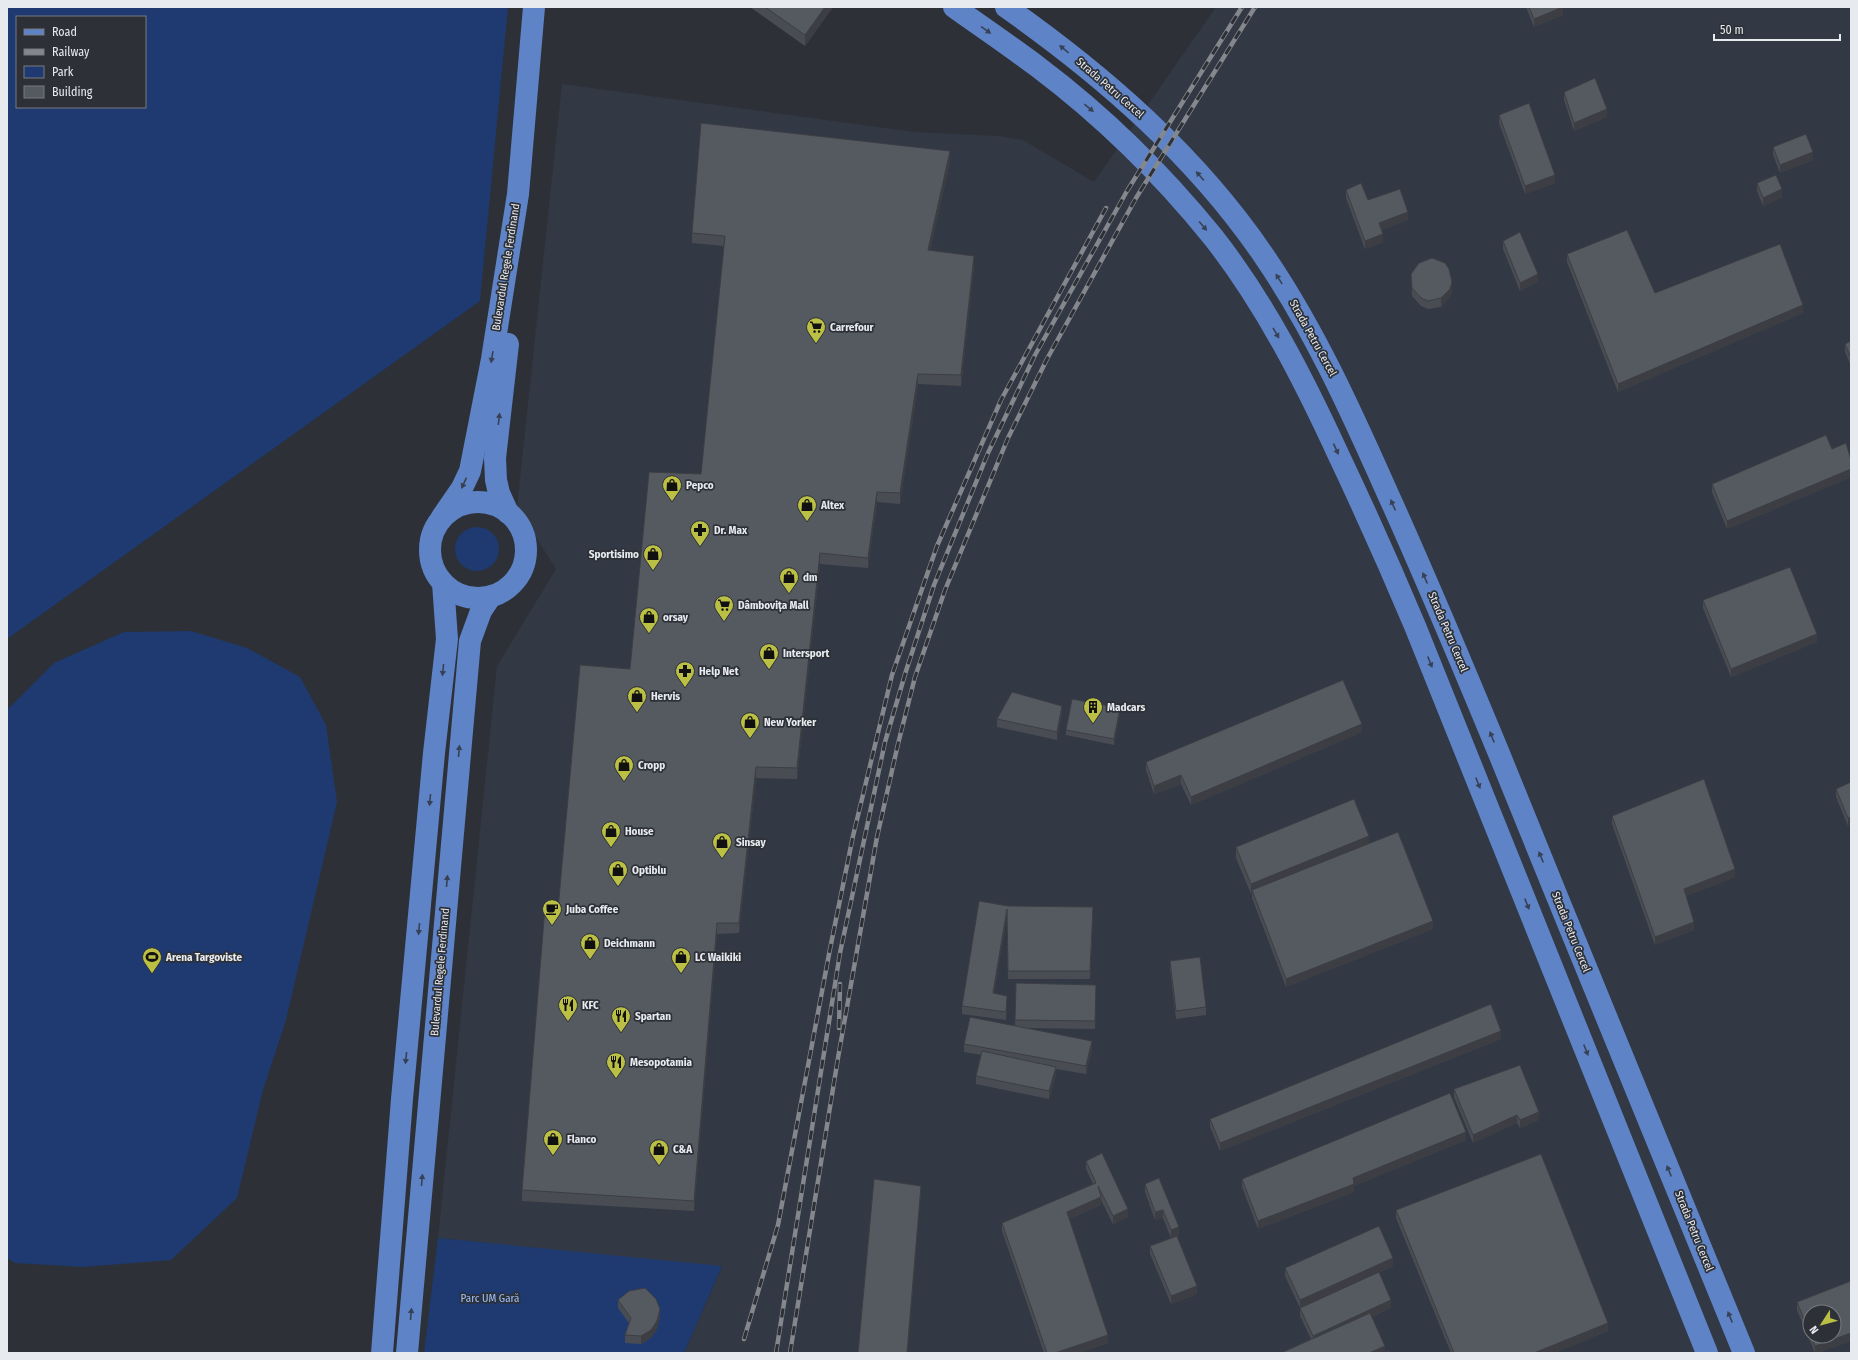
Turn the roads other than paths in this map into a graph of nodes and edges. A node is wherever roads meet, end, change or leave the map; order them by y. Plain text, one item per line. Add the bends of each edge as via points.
1 (534, 7) edge
2 (546, 7) edge
3 (954, 7) edge
4 (1006, 7) edge
5 (508, 513) junction
6 (442, 517) junction
7 (443, 583) junction
8 (491, 596) junction
9 (1604, 1010) junction
10 (1574, 1021) junction
11 (382, 1353) edge
12 (407, 1353) edge
13 (1707, 1353) edge
14 (1744, 1353) edge

1 -> 6 main road, Bulevardul Regele Ferdinand via 518,194 492,359 470,471 462,488
5 -> 2 main road, Bulevardul Regele Ferdinand via 499,493 495,458
3 -> 10 main road via 1038,67 1095,113 1140,155 1214,238 1267,318 1319,414 1379,542
9 -> 4 main road, Strada Petru Cercel via 1464,669 1345,398 1318,346 1265,257 1236,217 1148,120 1056,42
5 - 6 main road, Bulevardul Regele Ferdinand via 497,506 468,502
5 - 8 main road, Bulevardul Regele Ferdinand via 522,533 525,557 522,569 514,581 504,590
6 - 7 main road, Bulevardul Regele Ferdinand via 430,541 430,556 434,571
7 - 8 main road, Bulevardul Regele Ferdinand via 462,596
7 -> 11 main road via 447,631 402,1100
12 -> 8 main road, Bulevardul Regele Ferdinand via 470,641 481,611
9 - 10 main road
14 -> 9 main road, Strada Petru Cercel
10 -> 13 main road

